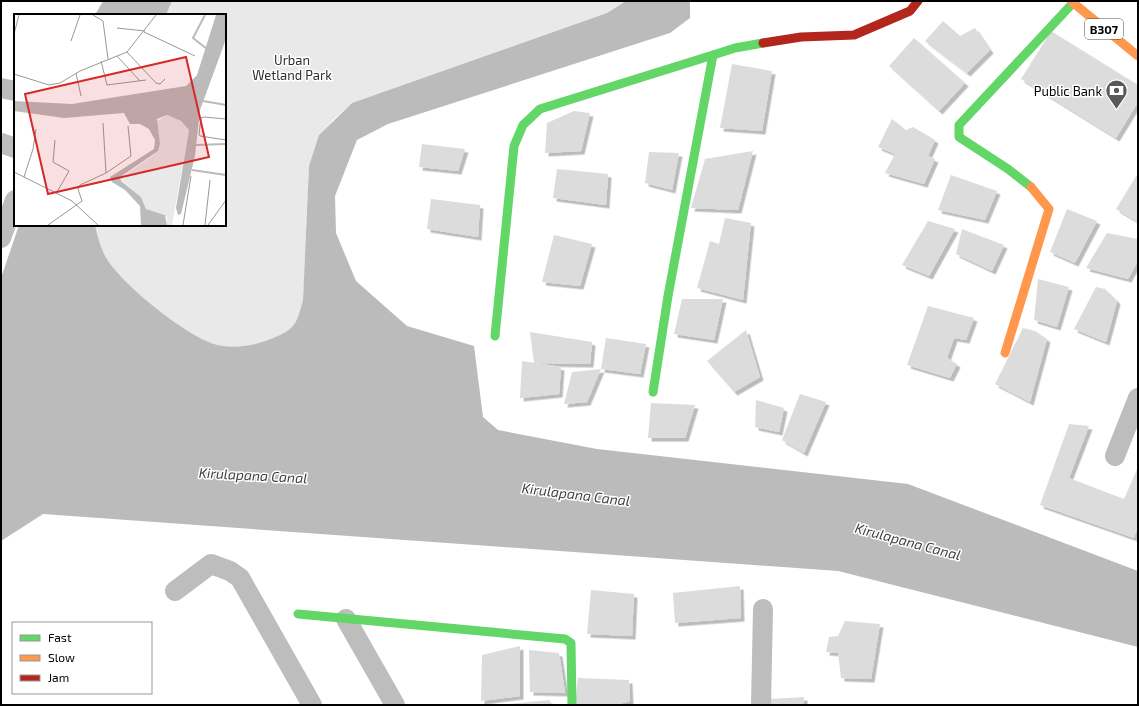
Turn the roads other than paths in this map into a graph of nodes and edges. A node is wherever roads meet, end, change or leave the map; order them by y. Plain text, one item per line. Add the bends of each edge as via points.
1 (918, 1) edge
2 (1072, 2) edge
3 (713, 55) junction
4 (1138, 56) edge
5 (1, 143) edge
6 (14, 148) edge
7 (14, 203) edge
8 (1, 238) edge
9 (495, 336) dead end
10 (1005, 353) dead end
11 (653, 392) dead end
12 (1138, 398) edge
13 (1116, 456) dead end
14 (175, 591) dead end
15 (763, 609) dead end
16 (298, 614) dead end
17 (346, 619) junction
18 (312, 705) edge
19 (395, 705) edge
20 (572, 705) edge
21 (761, 705) edge

1 - 3 street via 910,11 854,35 801,37 735,48
2 - 4 street, B307
2 - 10 street via 959,125 959,137 1028,183 1041,195 1050,209
3 - 9 street via 540,109 523,125 514,146
3 - 11 street via 668,296
5 - 6 street
7 - 8 street
12 - 13 street
14 - 18 street via 211,564 240,578
15 - 21 street
16 - 17 street
17 - 19 street
17 - 20 street via 565,639 571,643

